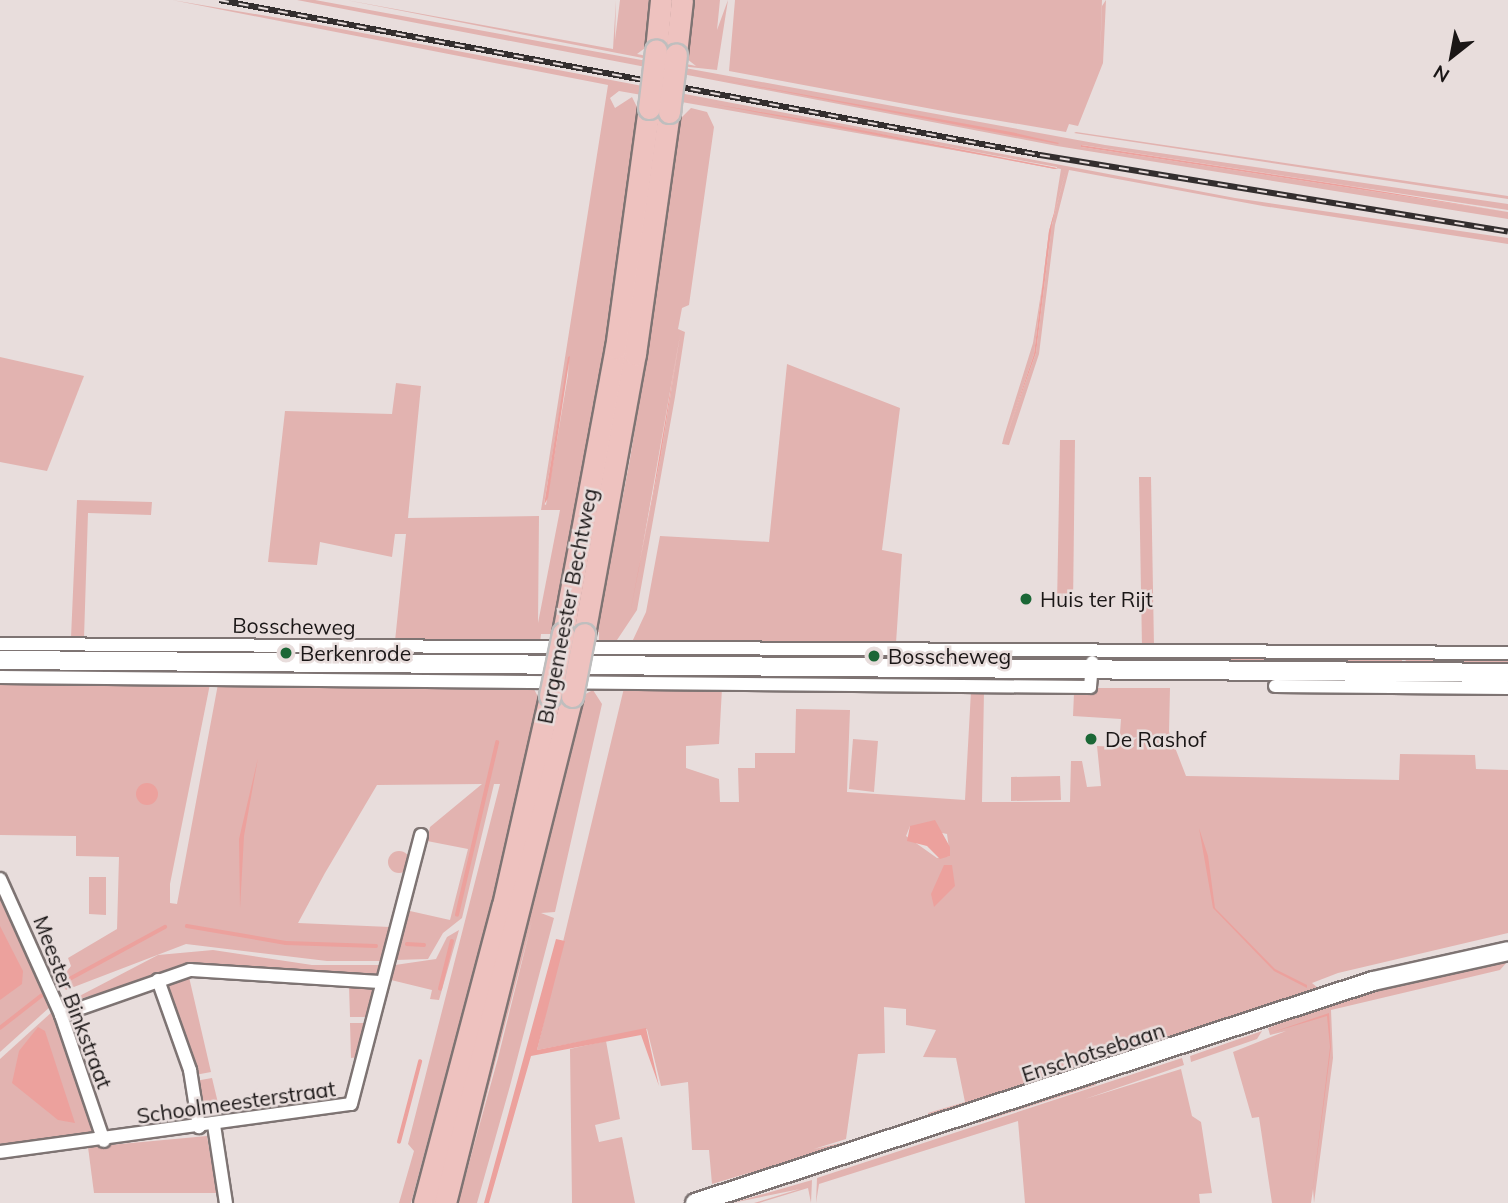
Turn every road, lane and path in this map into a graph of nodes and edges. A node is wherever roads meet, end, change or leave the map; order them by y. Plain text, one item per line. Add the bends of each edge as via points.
1 (662, 0) edge
2 (682, 0) edge
3 (666, 52) junction
4 (574, 634) junction
5 (0, 644) edge
6 (1508, 653) edge
7 (0, 660) edge
8 (1091, 662) junction
9 (209, 663) junction
10 (1508, 673) edge
11 (0, 677) edge
12 (1390, 680) junction
13 (1275, 686) dead end
14 (1508, 688) edge
15 (421, 835) dead end
16 (0, 879) edge
17 (1508, 951) edge
18 (158, 980) junction
19 (382, 982) junction
20 (61, 1015) junction
21 (214, 1125) junction
22 (198, 1127) junction
23 (104, 1141) junction
24 (0, 1152) edge
25 (226, 1203) edge
26 (424, 1203) edge
27 (445, 1203) edge
28 (695, 1203) edge

1 - 3 main road, Burgemeester Bechtweg
2 - 3 main road, Burgemeester Bechtweg
3 - 4 main road, Burgemeester Bechtweg, bridge via 635,354
4 - 26 main road, Burgemeester Bechtweg, bridge via 550,696 503,905
4 - 27 main road, Burgemeester Bechtweg, bridge via 572,696
5 - 9 street, Bosscheweg
6 - 8 street, Bosscheweg
7 - 9 main road, Bosscheweg
8 - 9 main road, Bosscheweg
8 - 12 main road, Bosscheweg
9 - 11 street, Bosscheweg
10 - 12 main road, Bosscheweg
12 - 13 street, Bosscheweg
12 - 14 street, Bosscheweg
15 - 19 street
16 - 20 street, Meester Binkstraat
17 - 28 main road, Enschotsebaan via 1373,981
18 - 19 street via 197,970
18 - 20 street
18 - 22 street via 190,1070
19 - 21 street, Schoolmeesterstraat via 351,1104
20 - 23 street, Meester Binkstraat
21 - 22 street, Schoolmeesterstraat
21 - 25 street
22 - 23 street, Schoolmeesterstraat
23 - 24 street, Schoolmeesterstraat

